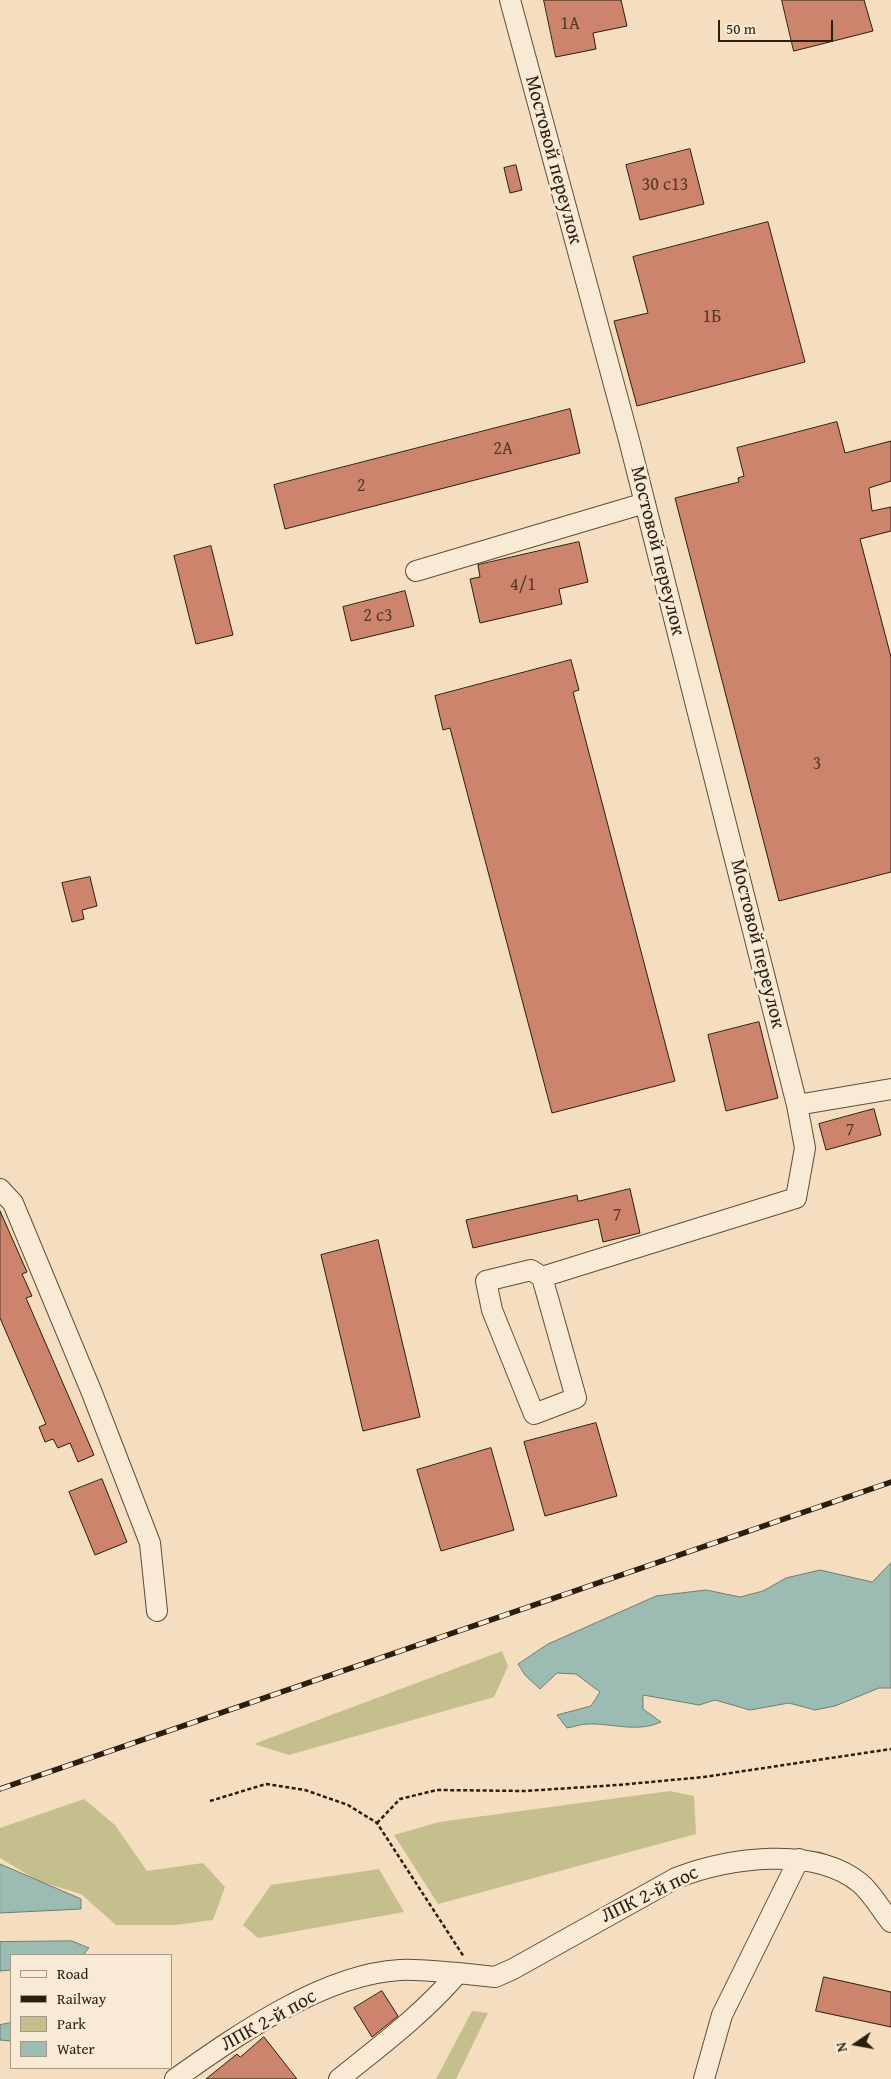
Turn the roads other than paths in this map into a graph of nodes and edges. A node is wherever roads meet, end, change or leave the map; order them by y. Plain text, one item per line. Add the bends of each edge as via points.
1 (510, 0) edge
2 (645, 502) junction
3 (416, 572) dead end
4 (891, 1089) edge
5 (797, 1105) junction
6 (0, 1189) edge
7 (542, 1277) junction
8 (157, 1611) dead end
9 (799, 1859) junction
10 (891, 1922) edge
11 (458, 1973) junction
12 (175, 2079) edge
13 (339, 2079) edge
14 (704, 2079) edge

1 - 2 street, Мостовой переулок
2 - 3 street
2 - 5 street, Мостовой переулок
4 - 5 street
5 - 7 street, Мостовой переулок via 805,1148 796,1198
6 - 8 street via 13,1203 150,1543
7 - 7 street via 532,1270 486,1281 492,1310 534,1414 576,1398
9 - 10 street, ЛПК 2-й пос via 822,1862 861,1884
9 - 11 street, ЛПК 2-й пос via 720,1865 698,1870 676,1878 495,1977
9 - 14 street via 722,2015
11 - 12 street, ЛПК 2-й пос via 400,1970 366,1975 302,1999 237,2036
11 - 13 street via 425,2008

